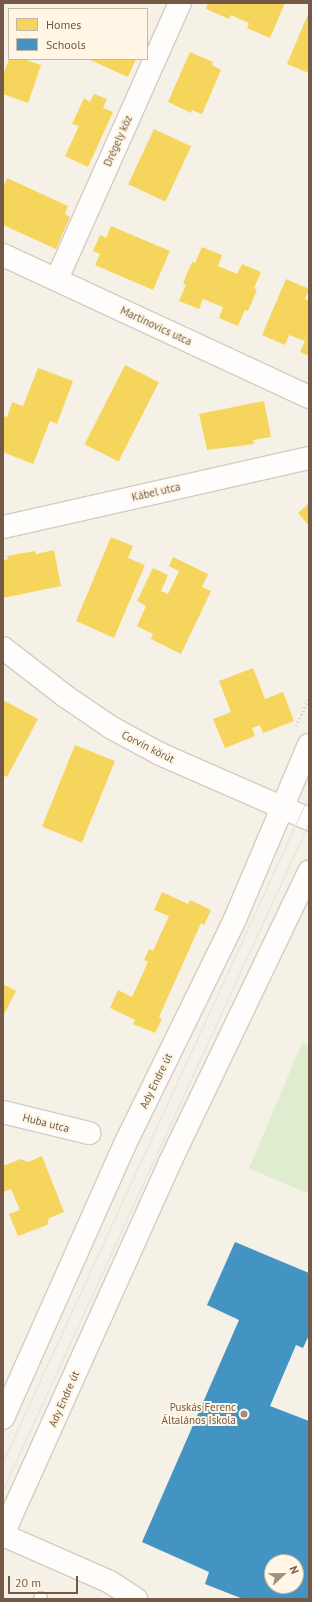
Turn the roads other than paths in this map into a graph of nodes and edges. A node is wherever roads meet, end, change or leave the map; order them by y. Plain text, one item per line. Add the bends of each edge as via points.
1 (180, 3) edge
2 (3, 255) edge
3 (57, 279) junction
4 (309, 397) edge
5 (309, 458) edge
6 (3, 527) edge
7 (3, 648) edge
8 (309, 745) edge
9 (282, 807) junction
10 (309, 818) edge
11 (309, 872) edge
12 (3, 1112) edge
13 (89, 1134) dead end
14 (3, 1418) edge
15 (3, 1534) edge
16 (136, 1599) edge

1 - 3 street, Drégely köz
2 - 3 street, Martinovics utca
3 - 4 street, Martinovics utca
5 - 6 street, Kábel utca
7 - 9 street, Corvin körút via 65,696 112,728 160,754
8 - 9 street, Ady Endre út
9 - 10 street, Corvin körút
9 - 14 street, Ady Endre út via 236,919 125,1144
11 - 15 street, Ady Endre út via 170,1162
12 - 13 street, Huba utca
15 - 16 street via 110,1582

